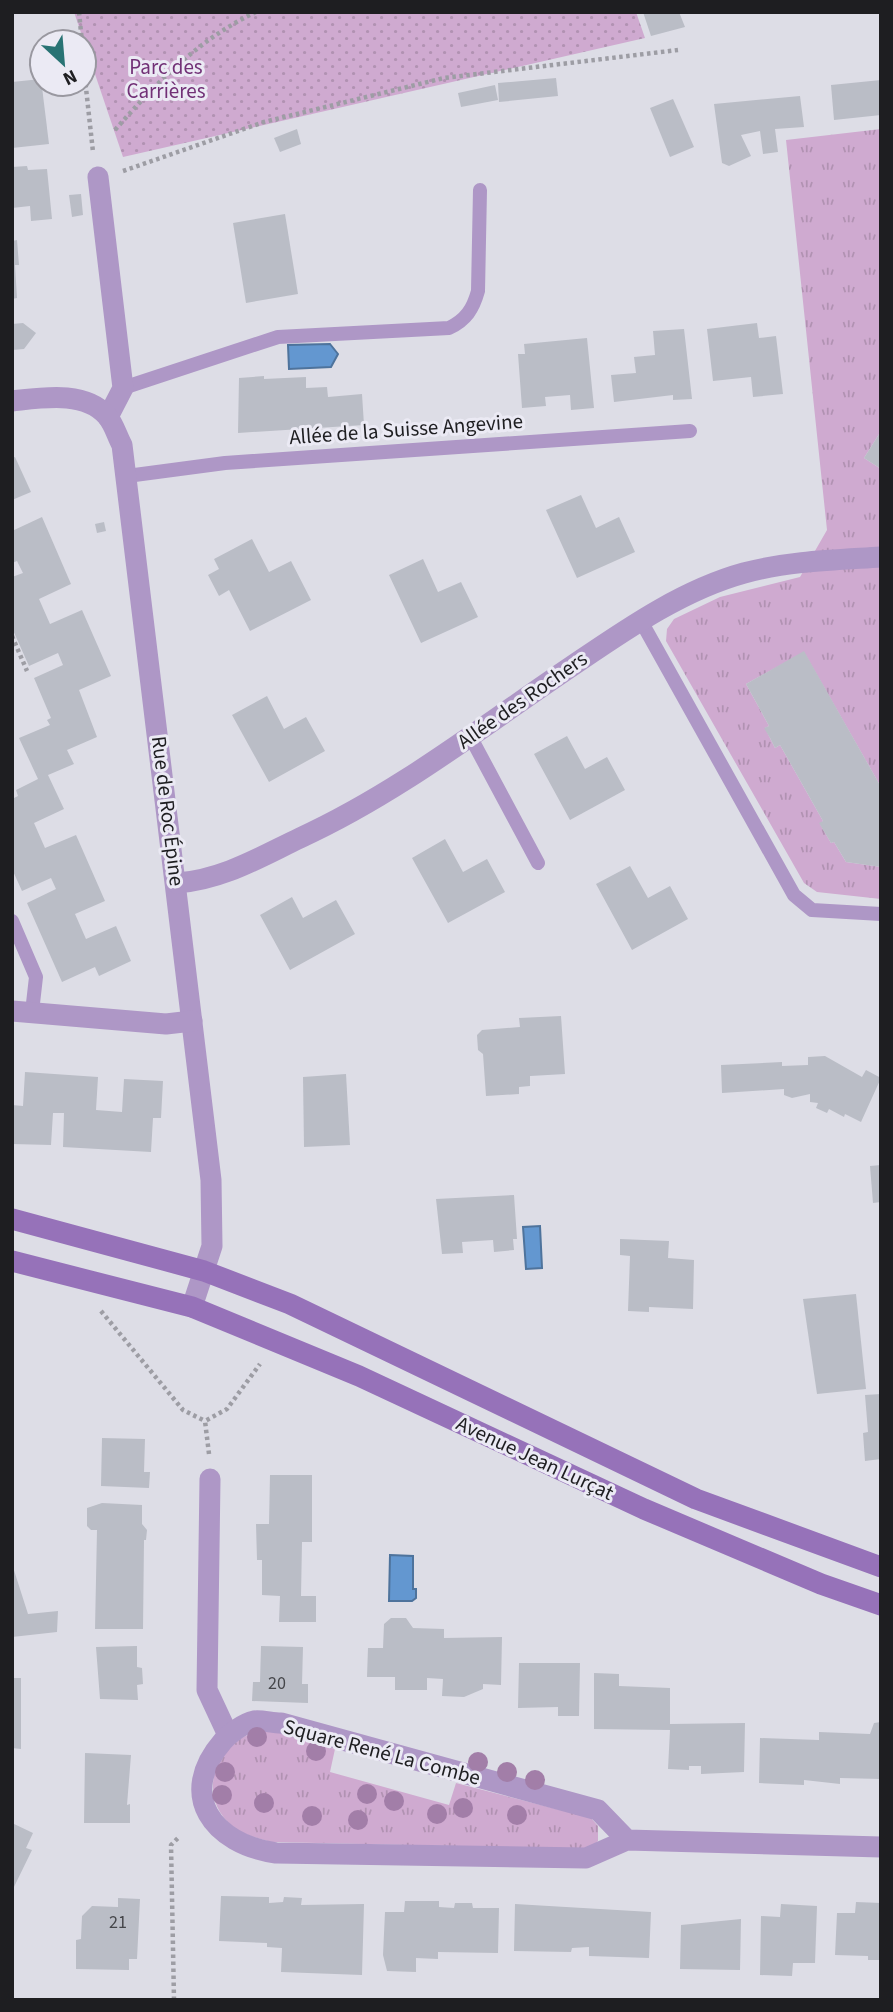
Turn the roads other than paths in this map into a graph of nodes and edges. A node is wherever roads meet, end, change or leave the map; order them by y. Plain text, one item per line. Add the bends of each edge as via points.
1 (98, 177) road end
2 (480, 190) dead end
3 (123, 388) junction
4 (12, 401) edge
5 (108, 417) junction
6 (690, 431) dead end
7 (127, 476) junction
8 (881, 557) edge
9 (641, 621) junction
10 (470, 736) junction
11 (538, 863) dead end
12 (177, 883) junction
13 (881, 914) edge
14 (12, 922) edge
15 (22, 1012) edge
16 (192, 1021) junction
17 (12, 1219) edge
18 (12, 1261) edge
19 (204, 1271) junction
20 (192, 1307) junction
21 (210, 1479) road end
22 (878, 1566) edge
23 (874, 1603) edge
24 (228, 1735) junction
25 (627, 1840) junction
26 (881, 1847) edge

1 - 3 street
2 - 3 lane via 478,291 458,324 278,337
3 - 5 street
4 - 5 street via 68,398 98,408
5 - 7 street, Rue de Roc Épine via 122,445
6 - 7 lane, Allée de la Suisse Angevine via 225,463
7 - 12 street, Rue de Roc Épine
8 - 9 street, Allée des Rochers via 806,561 743,573
9 - 10 street, Allée des Rochers
9 - 13 lane via 794,895 812,910
10 - 11 lane
10 - 12 street, Allée des Rochers via 354,813 215,878
12 - 16 street, Rue de Roc Épine
14 - 15 lane via 36,977
15 - 16 street via 166,1024
16 - 19 street, Rue de Roc Épine via 211,1180 212,1246
17 - 19 street, Avenue Jean Lurçat
18 - 20 street, Avenue Jean Lurçat
19 - 20 street, Rue de Roc Épine
19 - 22 street, Avenue Jean Lurçat via 290,1304 696,1499
20 - 23 street, Avenue Jean Lurçat via 346,1371 644,1508
21 - 24 street via 207,1690
22 - 23 street
24 - 25 street, Square René La Combe via 253,1721 281,1723 598,1810
24 - 25 street via 209,1758 203,1801 214,1824 250,1849 586,1858
25 - 26 street

